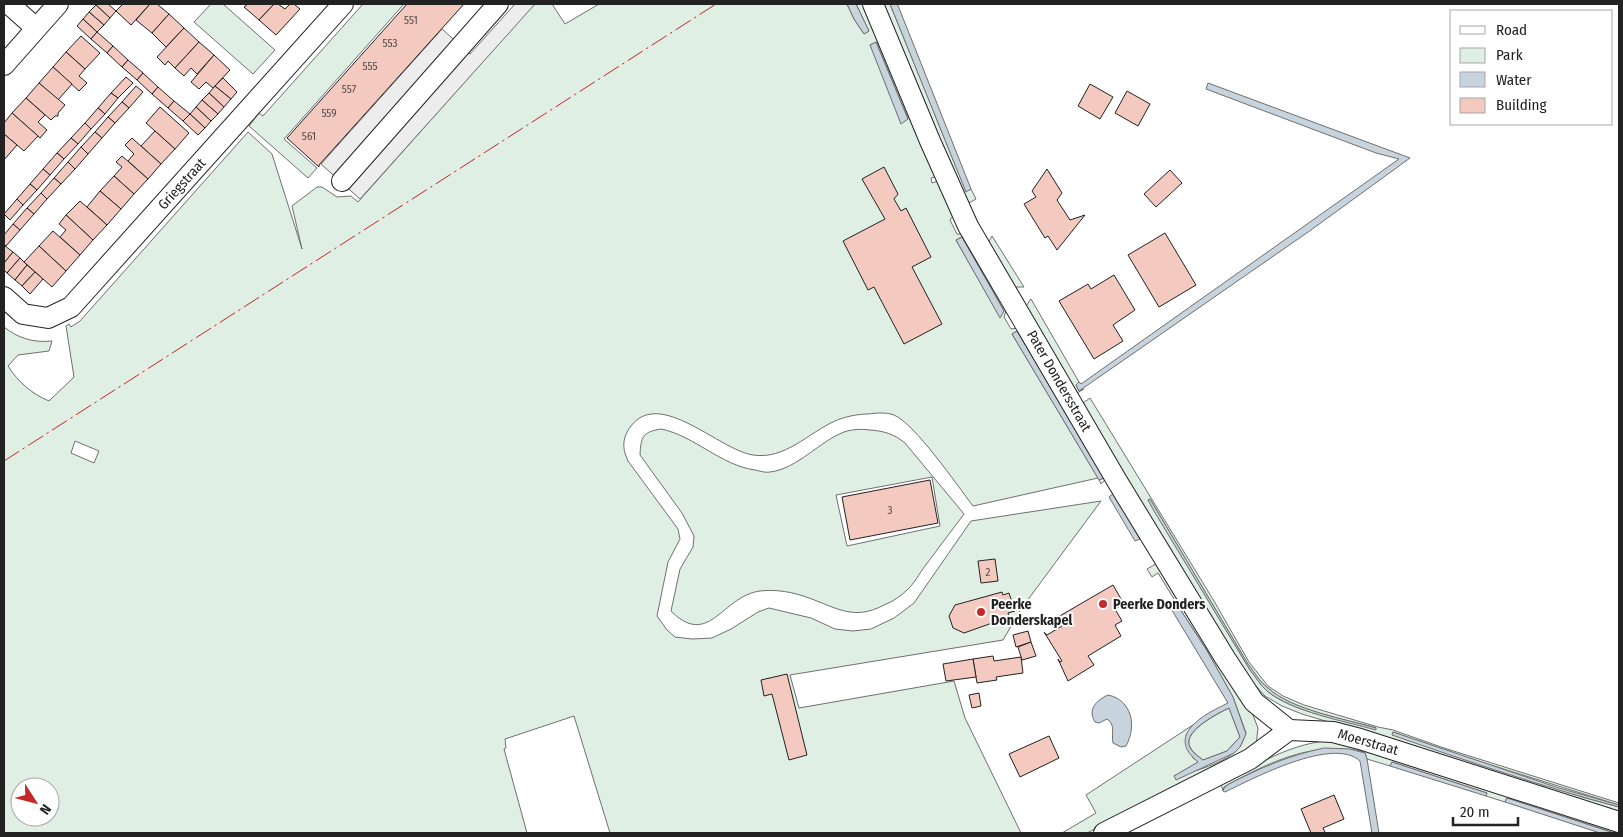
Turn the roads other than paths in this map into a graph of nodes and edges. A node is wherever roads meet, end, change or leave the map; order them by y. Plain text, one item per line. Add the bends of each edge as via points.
1 (9, 4) edge
2 (58, 4) edge
3 (344, 4) edge
4 (498, 4) edge
5 (874, 4) edge
6 (36, 28) junction
7 (4, 65) edge
8 (342, 181) dead end
9 (4, 297) edge
10 (1289, 730) junction
11 (1619, 822) edge
12 (1104, 833) edge

1 - 6 street
2 - 6 street
3 - 9 street, Griegstraat via 70,307 48,318 23,314
4 - 8 street
5 - 10 street, Pater Dondersstraat via 968,226 1225,658 1254,702
6 - 7 street
10 - 11 street, Moerstraat via 1351,736
10 - 12 street via 1250,759

